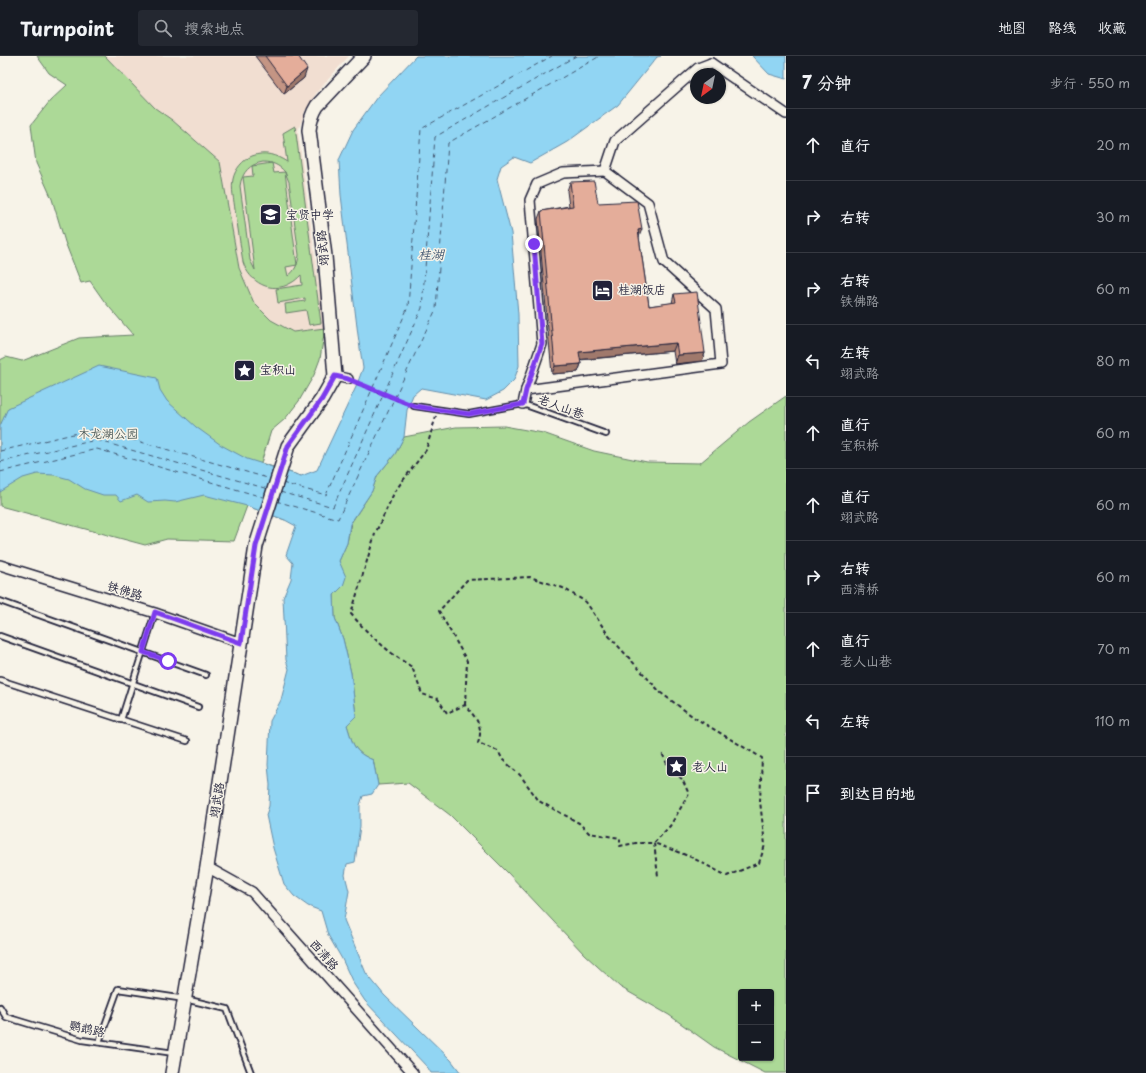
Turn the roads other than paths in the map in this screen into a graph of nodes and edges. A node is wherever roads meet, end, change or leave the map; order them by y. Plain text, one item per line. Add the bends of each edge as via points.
1 (364, 56) edge
2 (710, 60) edge
3 (786, 114) edge
4 (605, 171) junction
5 (526, 390) junction
6 (523, 404) junction
7 (414, 406) road end
8 (606, 434) dead end
9 (0, 565) edge
10 (0, 601) edge
11 (155, 612) junction
12 (0, 636) edge
13 (241, 643) junction
14 (143, 652) junction
15 (206, 675) dead end
16 (0, 680) edge
17 (133, 684) junction
18 (198, 707) dead end
19 (122, 720) junction
20 (187, 741) dead end
21 (207, 867) junction
22 (185, 999) junction
23 (0, 1007) edge
24 (100, 1042) junction
25 (176, 1053) junction
26 (172, 1073) edge
27 (251, 1073) edge
28 (413, 1073) edge

1 - 13 main road, 翊武路 via 317,106 312,114 309,130 341,378 322,399 288,446 256,546
2 - 3 street
2 - 4 street via 615,141
4 - 5 street via 563,173 537,184 530,200 542,344
4 - 5 street via 648,203 664,262 716,310 721,364
5 - 6 street
6 - 7 lane, 老人山巷 via 469,414
6 - 8 lane, 老人山巷
9 - 11 street, 铁佛路
10 - 14 lane
11 - 13 street, 铁佛路
11 - 14 lane
12 - 17 lane
13 - 21 main road, 翊武路
14 - 15 lane
14 - 17 lane
16 - 19 lane
17 - 18 lane
17 - 19 lane
19 - 20 lane
21 - 22 main road, 翊武路
21 - 28 street, 西清路 via 252,892
22 - 24 lane via 118,988
22 - 25 main road, 翊武路
22 - 27 lane via 227,1009
23 - 24 lane, 鹦鹉路 via 6,1016 82,1040
24 - 25 lane, 鹦鹉路
25 - 26 main road, 翊武路

